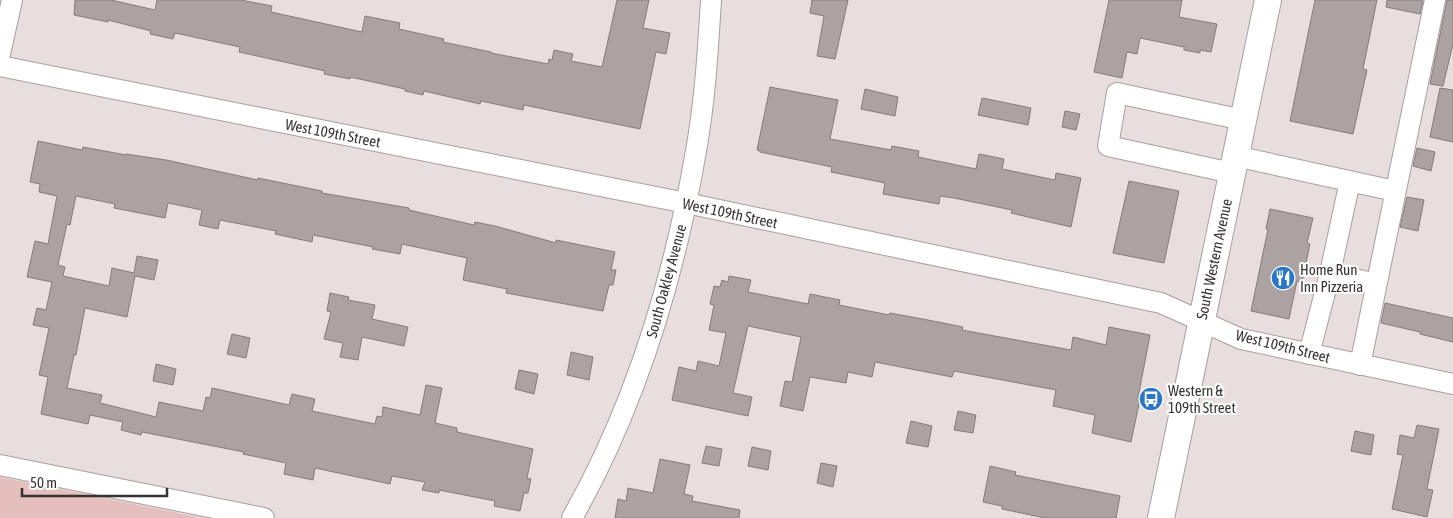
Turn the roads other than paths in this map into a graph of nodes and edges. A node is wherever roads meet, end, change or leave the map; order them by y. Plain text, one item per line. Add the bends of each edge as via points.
1 (12, 0) edge
2 (711, 0) edge
3 (1266, 0) edge
4 (1435, 0) edge
5 (0, 54) edge
6 (0, 66) edge
7 (1243, 120) junction
8 (1234, 165) junction
9 (1350, 181) junction
10 (1395, 191) junction
11 (686, 203) junction
12 (1330, 273) junction
13 (1376, 284) junction
14 (1202, 321) junction
15 (1310, 354) junction
16 (1360, 364) junction
17 (1453, 384) edge
18 (0, 465) edge
19 (264, 518) edge
20 (572, 518) edge
21 (1161, 518) edge

1 - 5 street
2 - 11 street, South Oakley Avenue via 705,89
3 - 7 main road, South Western Avenue
4 - 10 street
6 - 11 street, West 109th Street
7 - 8 main road, South Western Avenue
7 - 8 street via 1117,93 1108,146
8 - 9 street
8 - 14 main road, South Western Avenue
9 - 10 street
9 - 12 street
10 - 13 street
11 - 14 street, West 109th Street via 1161,303
11 - 20 street, South Oakley Avenue via 669,277 648,346 624,412 593,482
12 - 13 street
12 - 15 street
13 - 16 street
14 - 15 street, West 109th Street via 1241,339
14 - 21 main road, South Western Avenue
15 - 16 street, West 109th Street
16 - 17 street, West 109th Street
18 - 19 street

